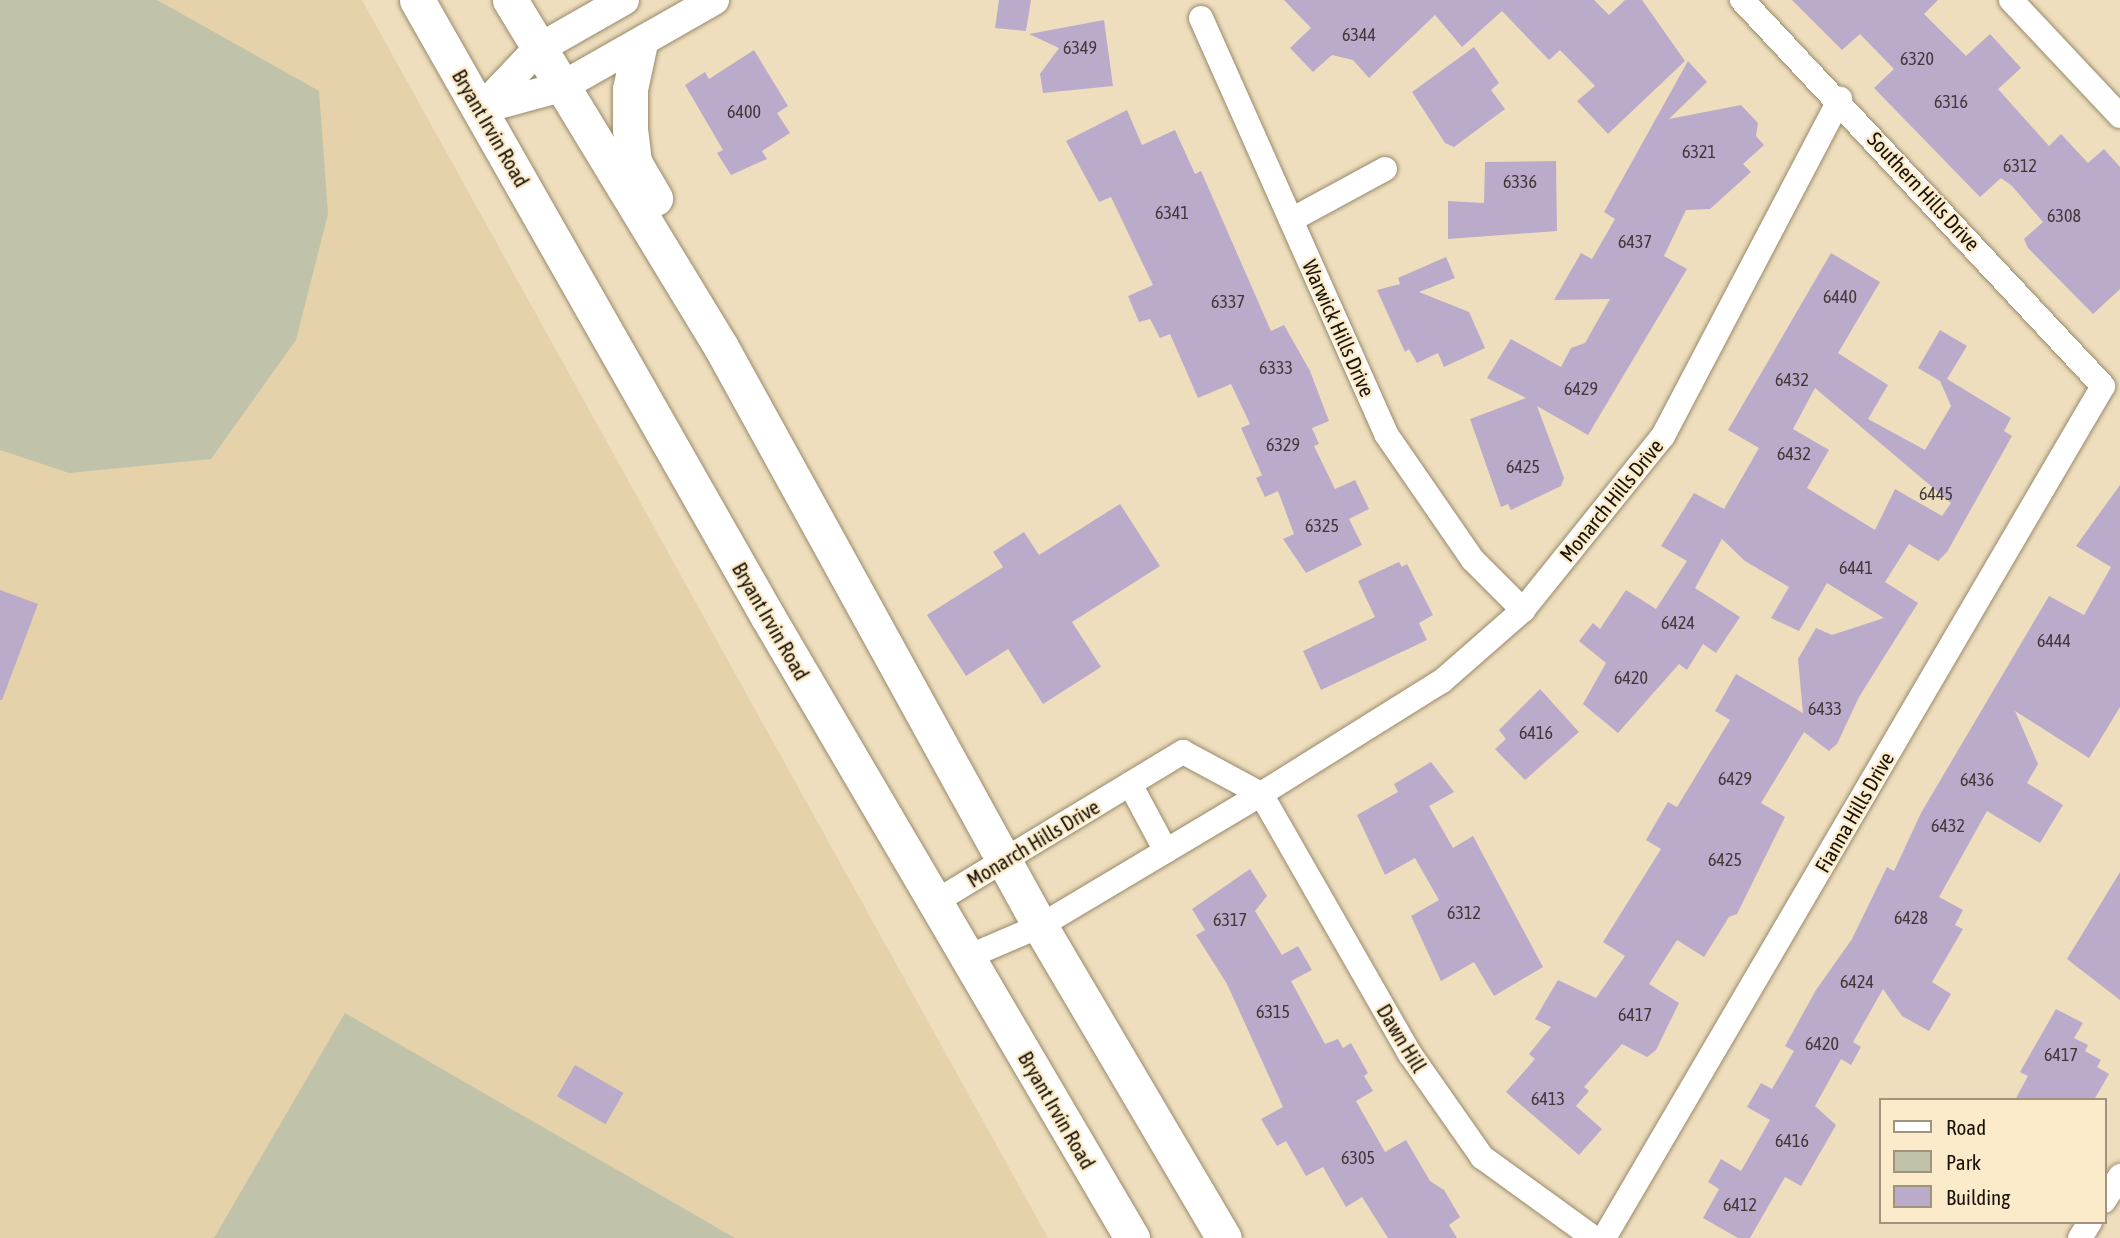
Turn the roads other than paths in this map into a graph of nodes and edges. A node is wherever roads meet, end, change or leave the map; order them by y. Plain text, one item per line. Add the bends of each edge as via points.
1 (417, 0) edge
2 (510, 0) edge
3 (624, 0) edge
4 (714, 0) edge
5 (1742, 0) edge
6 (2011, 0) edge
7 (1201, 18) dead end
8 (639, 47) junction
9 (538, 49) junction
10 (561, 87) junction
11 (1840, 99) junction
12 (480, 110) junction
13 (2120, 116) edge
14 (1385, 169) dead end
15 (1291, 220) junction
16 (721, 347) junction
17 (2103, 386) joint
18 (1522, 610) junction
19 (1130, 784) junction
20 (1261, 794) junction
21 (1166, 851) junction
22 (1004, 861) junction
23 (935, 902) junction
24 (1040, 926) junction
25 (970, 956) junction
26 (2120, 1176) edge
27 (2106, 1198) edge
28 (1132, 1238) edge
29 (1224, 1238) edge
30 (1594, 1238) edge
31 (1604, 1238) edge

1 - 12 main road, Bryant Irvin Road
2 - 9 main road
3 - 9 street
4 - 8 street
5 - 11 street, Southern Hills Drive
6 - 13 street
7 - 15 street, Warwick Hills Drive
8 - 10 street
8 - 16 main road via 630,89 634,162 709,289
9 - 10 main road
9 - 12 street
10 - 12 street
10 - 16 main road
11 - 17 street, Southern Hills Drive
11 - 18 street, Monarch Hills Drive via 1663,436
12 - 23 main road, Bryant Irvin Road
14 - 15 street
15 - 18 street, Warwick Hills Drive via 1386,434 1473,560
16 - 22 main road
17 - 31 street, Fianna Hills Drive
18 - 20 street, Monarch Hills Drive via 1442,681
19 - 20 street, Monarch Hills Drive via 1183,752
19 - 21 street
19 - 22 street, Monarch Hills Drive
20 - 21 street, Monarch Hills Drive
20 - 30 street, Dawn Hill via 1410,1054 1482,1157
21 - 24 street, Monarch Hills Drive
22 - 23 street, Monarch Hills Drive
22 - 24 main road
23 - 25 main road, Bryant Irvin Road
24 - 25 street, Monarch Hills Drive
24 - 29 main road
25 - 28 main road, Bryant Irvin Road
26 - 27 street

